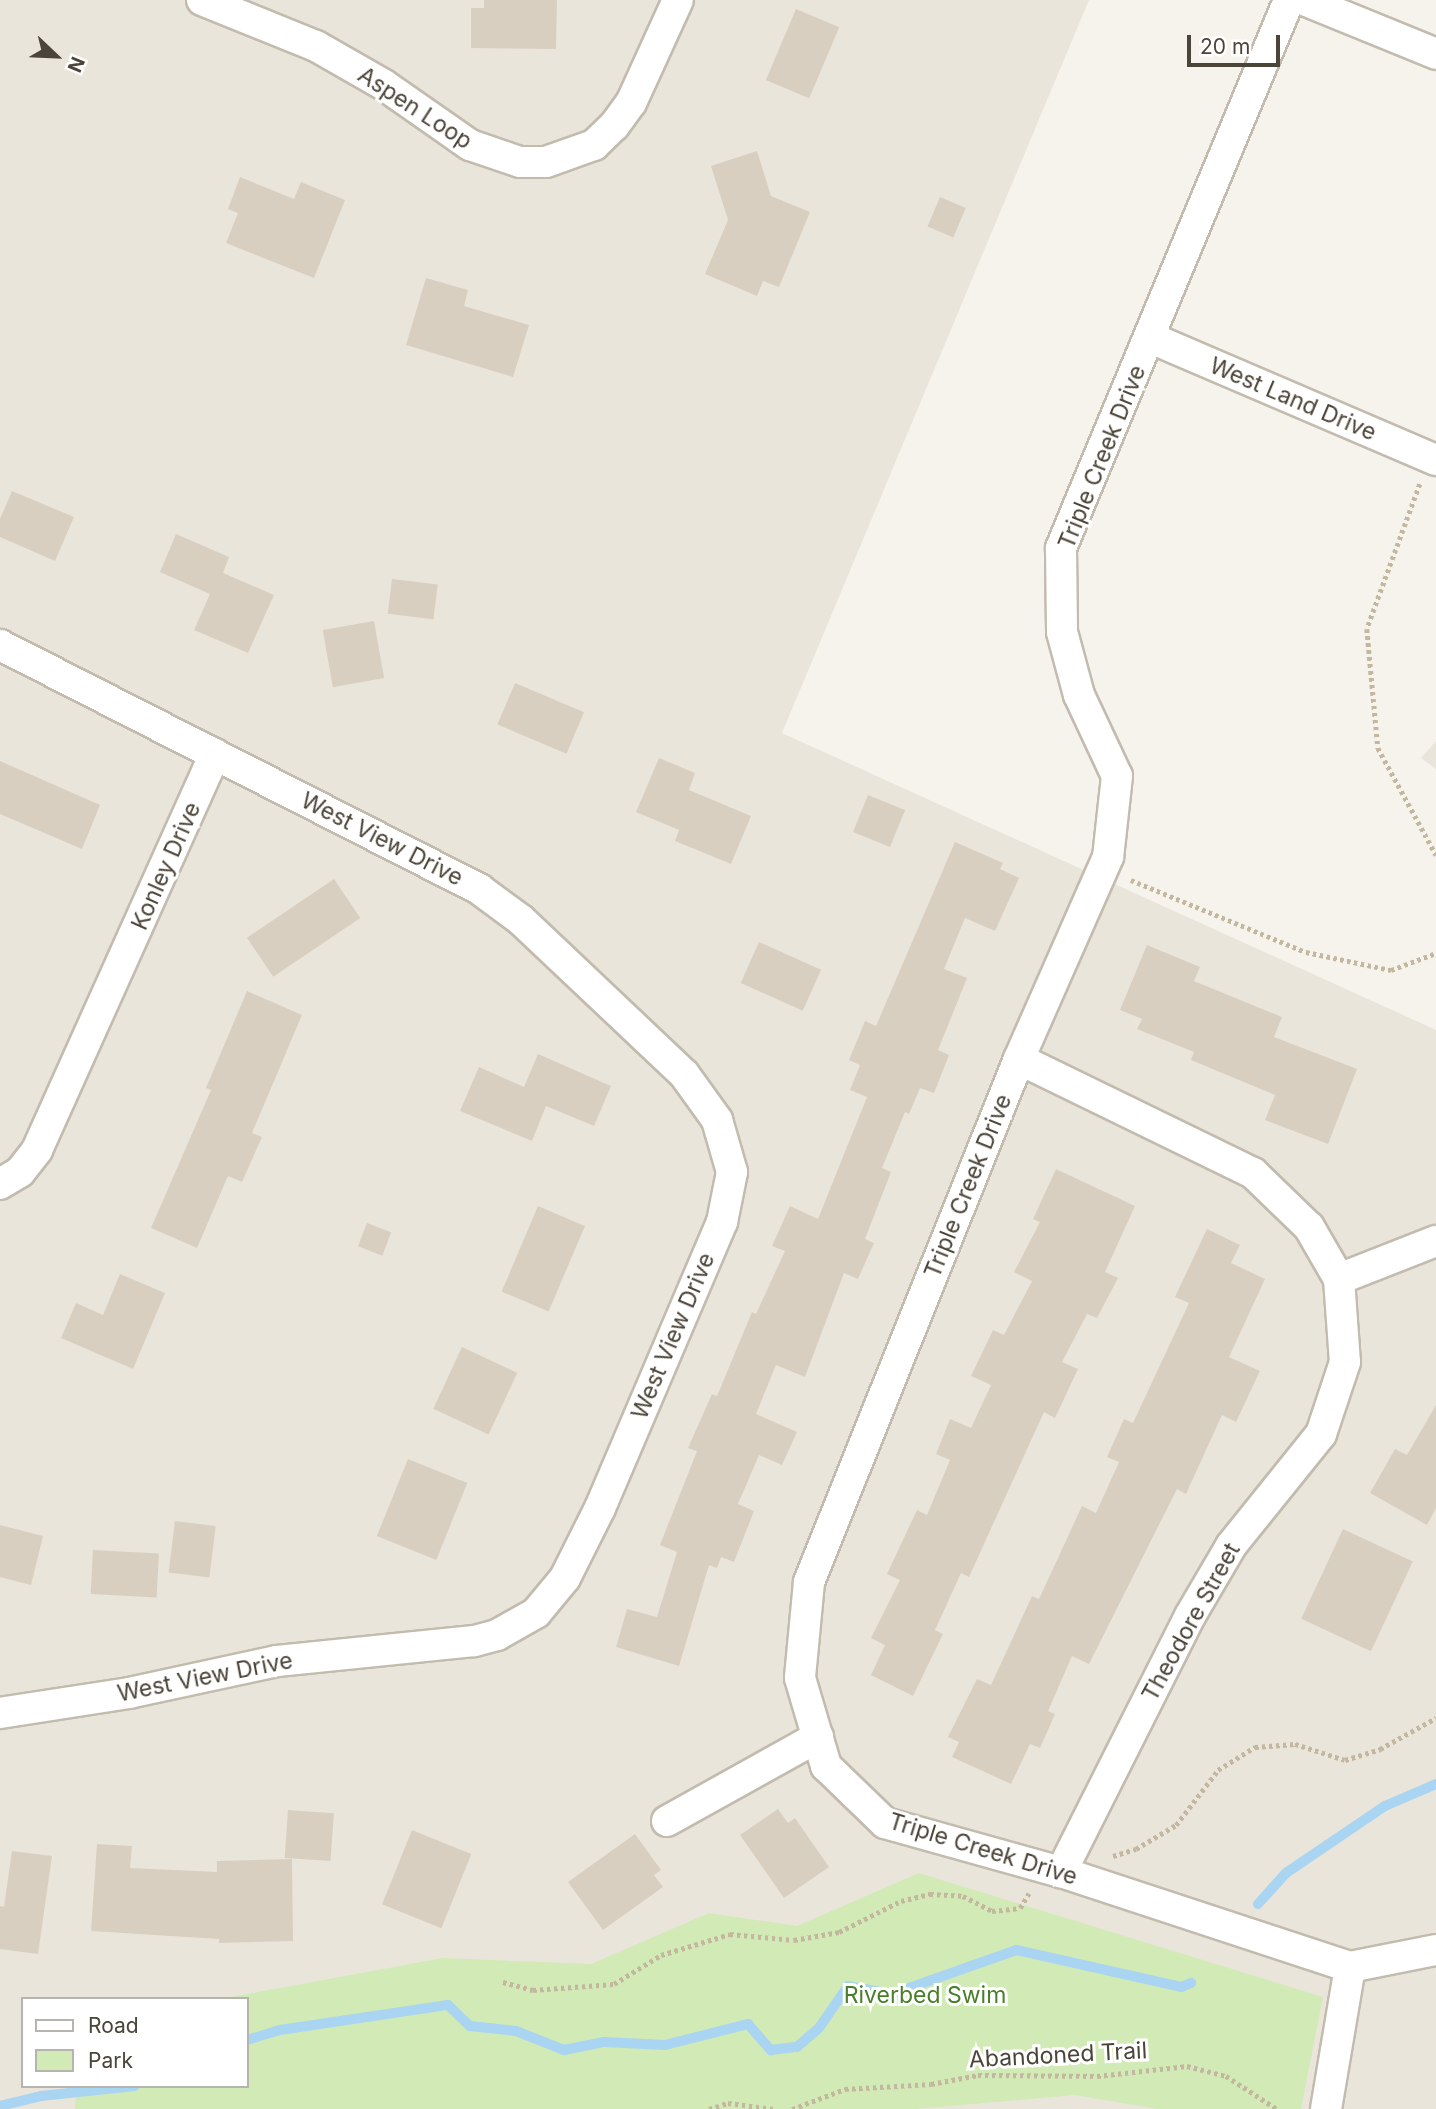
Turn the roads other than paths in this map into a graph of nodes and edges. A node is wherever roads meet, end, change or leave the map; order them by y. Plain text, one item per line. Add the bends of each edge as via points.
1 (202, 0) edge
2 (678, 0) edge
3 (1289, 0) edge
4 (1304, 0) edge
5 (1436, 54) edge
6 (1151, 338) junction
7 (1433, 458) edge
8 (0, 645) edge
9 (215, 754) junction
10 (1019, 1059) junction
11 (0, 1184) edge
12 (1436, 1241) edge
13 (1339, 1279) junction
14 (0, 1713) edge
15 (818, 1737) junction
16 (667, 1821) dead end
17 (1061, 1872) junction
18 (1436, 1950) edge
19 (1350, 1967) junction
20 (1326, 2109) edge

1 - 2 street, Aspen Loop via 316,46 384,85 470,145 494,156 533,162 570,157 614,127 631,103
3 - 6 street, Triple Creek Drive
4 - 5 street
6 - 7 street, West Land Drive
6 - 10 street, Triple Creek Drive via 1061,548 1062,632 1079,695 1117,776 1104,869
8 - 9 street
9 - 11 street, Konley Drive via 37,1150 20,1172
9 - 14 street, West View Drive via 435,863 521,920 640,1031 702,1097 728,1145 729,1198 600,1507 565,1578 536,1613 498,1635 474,1641 277,1661 129,1693
10 - 13 street, Theodore Street via 1253,1173 1309,1227
10 - 15 street, Triple Creek Drive via 809,1581 800,1678
12 - 13 street
13 - 17 street, Theodore Street via 1345,1362 1321,1434 1231,1546 1190,1616
15 - 16 street
15 - 17 street, Triple Creek Drive via 826,1766 885,1823
17 - 19 street, Triple Creek Drive
18 - 19 street, Triple Creek Drive
19 - 20 street

